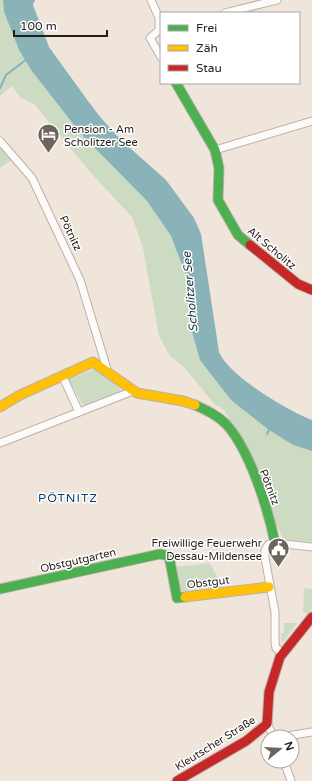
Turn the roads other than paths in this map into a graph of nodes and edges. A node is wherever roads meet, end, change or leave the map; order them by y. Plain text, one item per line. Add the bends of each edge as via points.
1 (151, 0) edge
2 (277, 0) edge
3 (230, 12) edge
4 (160, 30) edge
5 (160, 54) edge
6 (177, 84) edge
7 (312, 121) edge
8 (0, 142) edge
9 (215, 150) junction
10 (312, 290) edge
11 (107, 368) junction
12 (63, 377) junction
13 (133, 391) junction
14 (0, 407) edge
15 (79, 412) junction
16 (0, 443) edge
17 (276, 543) junction
18 (312, 547) edge
19 (160, 554) joint
20 (269, 587) junction
21 (0, 589) edge
22 (312, 617) edge
23 (283, 654) junction
24 (267, 724) junction
25 (270, 729) edge
26 (312, 732) edge
27 (300, 734) edge
28 (287, 769) edge
29 (177, 781) edge
30 (291, 781) edge

1 - 4 street via 159,18
2 - 3 street
4 - 5 street via 150,38
6 - 9 street, Alt Scholitz
7 - 9 street
8 - 11 street, Pötnitz via 32,178 80,280
9 - 10 street, Alt Scholitz via 219,168 218,200 238,235 298,284
11 - 12 street, Pötnitz via 93,362
11 - 13 street, Pötnitz
12 - 14 street, Pötnitz via 20,395
12 - 15 street
13 - 15 street
13 - 17 street, Pötnitz via 187,402 213,413 229,427 239,443 259,492
15 - 16 street
17 - 18 street
17 - 20 street via 269,544 266,550
19 - 20 street, Obstgut via 169,556 177,598
19 - 21 street, Obstgutgarten
20 - 23 street via 275,612 276,648
22 - 23 street
23 - 24 street via 269,692
24 - 25 street
24 - 29 street, Kleutscher Straße via 246,741
26 - 27 street
28 - 30 street

